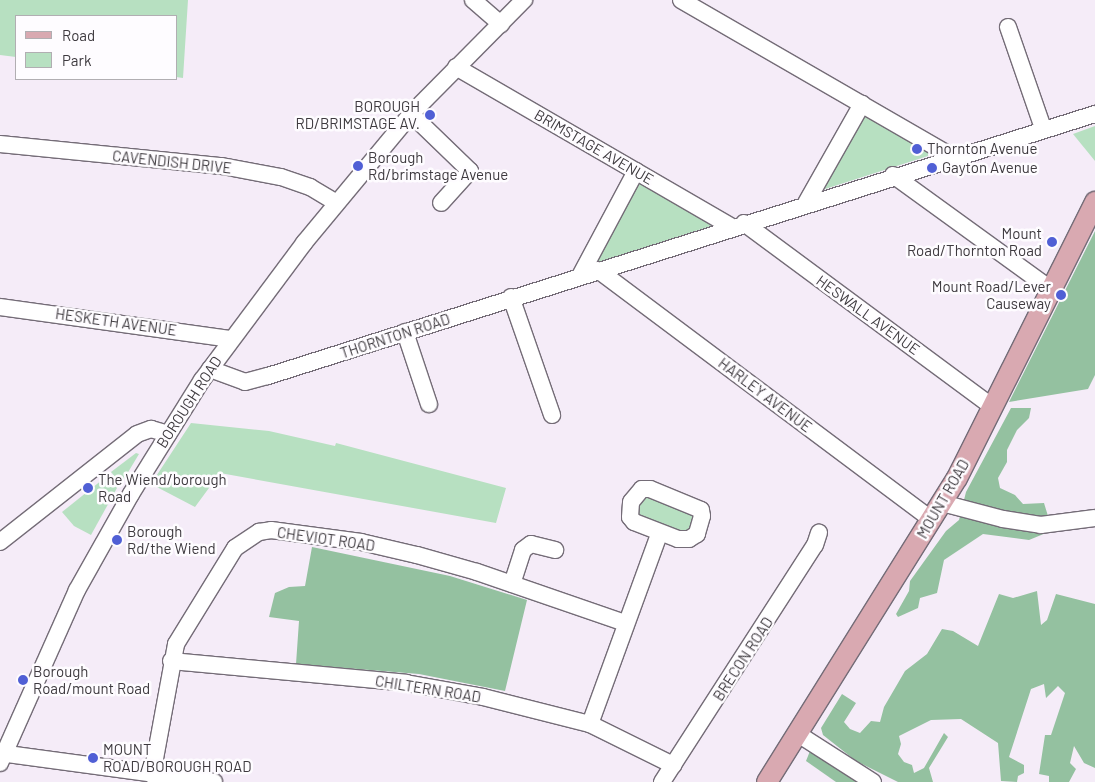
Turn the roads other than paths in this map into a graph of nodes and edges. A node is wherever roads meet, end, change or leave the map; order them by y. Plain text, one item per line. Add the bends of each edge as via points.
1 (473, 0) edge
2 (524, 0) edge
3 (681, 0) edge
4 (501, 24) junction
5 (1008, 27) dead end
6 (456, 67) junction
7 (862, 104) junction
8 (411, 114) junction
9 (1095, 114) edge
10 (1043, 128) junction
11 (0, 144) edge
12 (953, 157) junction
13 (636, 171) junction
14 (893, 176) junction
15 (1095, 202) edge
16 (337, 203) junction
17 (442, 203) dead end
18 (806, 203) junction
19 (738, 225) junction
20 (598, 270) junction
21 (580, 276) junction
22 (1052, 290) junction
23 (511, 297) junction
24 (0, 307) edge
25 (405, 332) junction
26 (231, 339) junction
27 (210, 369) junction
28 (429, 404) dead end
29 (993, 407) junction
30 (552, 415) dead end
31 (168, 434) junction
32 (942, 503) junction
33 (1095, 518) edge
34 (932, 520) junction
35 (819, 533) dead end
36 (659, 534) dead end
37 (0, 542) edge
38 (555, 550) dead end
39 (512, 584) junction
40 (625, 624) junction
41 (171, 661) junction
42 (590, 724) junction
43 (798, 734) junction
44 (1, 756) edge
45 (673, 765) junction
46 (152, 775) junction
47 (214, 782) edge
48 (662, 782) edge
49 (767, 782) edge
50 (874, 782) edge

1 - 4 street
2 - 4 street, BOROUGH ROAD
3 - 7 street
4 - 6 street, BOROUGH ROAD
5 - 10 street
6 - 8 street, BOROUGH ROAD
6 - 13 street, BRIMSTAGE AVENUE
7 - 12 street
7 - 18 street
8 - 16 street, BOROUGH ROAD
8 - 17 street via 470,171
9 - 10 street, THORNTON ROAD
10 - 12 street, THORNTON ROAD
11 - 16 street, CAVENDISH DRIVE via 256,172 303,184
12 - 14 street, THORNTON ROAD
13 - 19 street, BRIMSTAGE AVENUE
13 - 21 street
14 - 18 street, THORNTON ROAD
14 - 22 street
15 - 22 main road, MOUNT ROAD
16 - 26 street, BOROUGH ROAD
18 - 19 street, THORNTON ROAD
19 - 20 street, THORNTON ROAD
19 - 29 street, HESWALL AVENUE
20 - 21 street, THORNTON ROAD
20 - 34 street, HARLEY AVENUE
21 - 23 street, THORNTON ROAD
22 - 29 main road, MOUNT ROAD
23 - 25 street, THORNTON ROAD
23 - 30 street
24 - 26 street, HESKETH AVENUE
25 - 27 street, THORNTON ROAD via 245,382
25 - 28 street
26 - 27 street, BOROUGH ROAD
27 - 31 street, BOROUGH ROAD
29 - 32 main road, MOUNT ROAD
31 - 37 street via 151,429 138,434
31 - 44 street, BOROUGH ROAD via 77,590
32 - 33 street via 1041,525
32 - 34 main road, MOUNT ROAD
34 - 43 main road, MOUNT ROAD
35 - 45 street, BRECON ROAD via 790,586
36 - 40 street
38 - 39 street via 531,544 523,550
39 - 40 street, CHEVIOT ROAD
39 - 41 street, CHEVIOT ROAD via 360,542 271,530 259,532 235,548 176,644
40 - 42 street
41 - 42 street, CHILTERN ROAD via 406,683 492,699
41 - 46 street, CHEVIOT ROAD
42 - 45 street, CHILTERN ROAD
43 - 49 main road, MOUNT ROAD
43 - 50 street
44 - 46 street
45 - 48 street, BRECON ROAD
46 - 47 street

